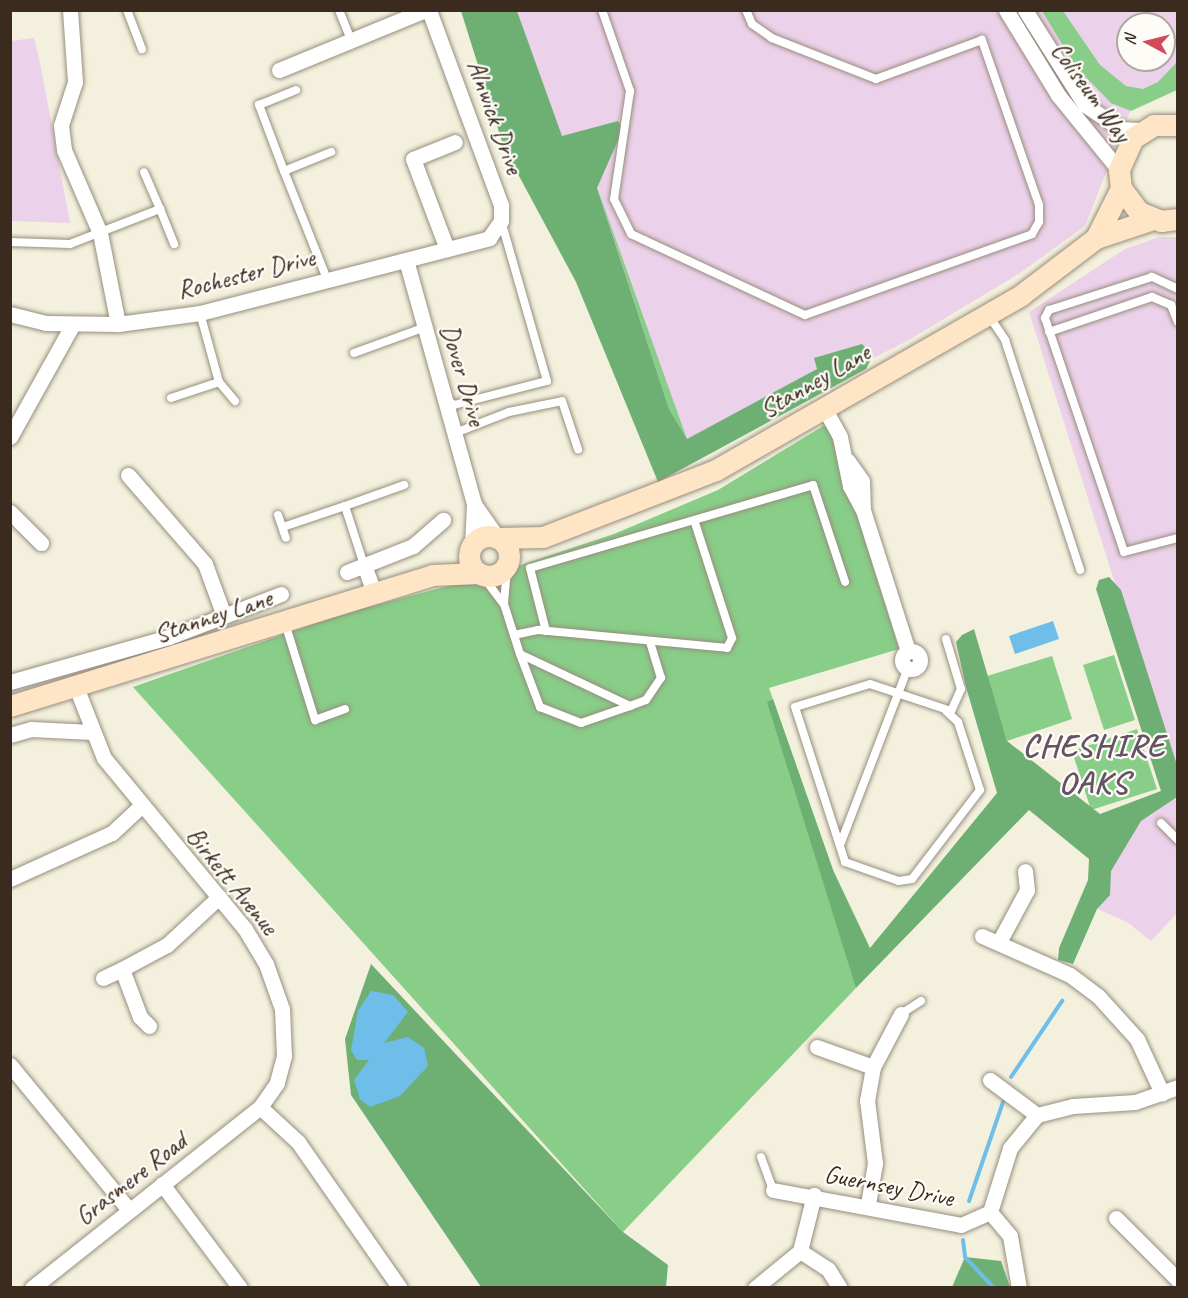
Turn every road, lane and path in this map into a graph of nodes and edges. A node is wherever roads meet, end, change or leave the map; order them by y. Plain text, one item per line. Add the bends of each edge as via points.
1 (70, 10) edge
2 (127, 10) edge
3 (339, 10) edge
4 (424, 10) edge
5 (429, 10) edge
6 (602, 10) edge
7 (746, 10) edge
8 (1006, 10) edge
9 (1025, 10) edge
10 (351, 40) junction
11 (142, 49) dead end
12 (279, 70) dead end
13 (296, 90) dead end
14 (1174, 120) edge
15 (1143, 130) junction
16 (454, 142) dead end
17 (331, 153) dead end
18 (284, 171) junction
19 (144, 172) dead end
20 (1120, 179) junction
21 (160, 209) junction
22 (1154, 219) junction
23 (1178, 219) edge
24 (501, 221) junction
25 (100, 233) junction
26 (1096, 238) junction
27 (10, 242) edge
28 (174, 244) dead end
29 (447, 249) junction
30 (406, 260) junction
31 (327, 279) junction
32 (1178, 289) edge
33 (200, 313) junction
34 (10, 314) edge
35 (988, 314) junction
36 (1178, 322) edge
37 (73, 324) junction
38 (118, 324) junction
39 (425, 327) junction
40 (1049, 332) junction
41 (354, 353) dead end
42 (219, 382) junction
43 (171, 398) dead end
44 (445, 398) junction
45 (235, 401) dead end
46 (823, 406) junction
47 (455, 433) junction
48 (10, 437) edge
49 (578, 449) dead end
50 (128, 475) dead end
51 (404, 484) dead end
52 (474, 504) junction
53 (345, 506) junction
54 (10, 512) edge
55 (278, 515) dead end
56 (695, 524) junction
57 (282, 527) junction
58 (439, 529) dead end
59 (543, 537) junction
60 (286, 538) dead end
61 (498, 538) junction
62 (1178, 538) edge
63 (41, 543) dead end
64 (471, 547) junction
65 (507, 564) junction
66 (364, 565) junction
67 (1080, 570) dead end
68 (347, 572) dead end
69 (480, 573) junction
70 (432, 575) junction
71 (845, 582) dead end
72 (374, 592) junction
73 (281, 594) dead end
74 (504, 604) junction
75 (224, 616) junction
76 (285, 621) junction
77 (546, 631) junction
78 (514, 635) junction
79 (946, 639) dead end
80 (650, 643) junction
81 (520, 654) junction
82 (908, 668) joint
83 (10, 682) edge
84 (76, 687) junction
85 (898, 693) junction
86 (10, 706) edge
87 (630, 706) junction
88 (345, 709) dead end
89 (946, 711) junction
90 (92, 732) junction
91 (10, 735) edge
92 (140, 807) junction
93 (1161, 823) dead end
94 (1178, 840) edge
95 (840, 845) junction
96 (1031, 878) dead end
97 (10, 879) edge
98 (219, 897) junction
99 (982, 936) dead end
100 (999, 942) junction
101 (122, 969) junction
102 (103, 978) dead end
103 (921, 1001) dead end
104 (901, 1014) joint
105 (149, 1026) dead end
106 (817, 1047) dead end
107 (10, 1065) edge
108 (873, 1067) junction
109 (990, 1080) dead end
110 (1178, 1087) edge
111 (1162, 1093) junction
112 (260, 1107) junction
113 (1037, 1115) junction
114 (761, 1157) dead end
115 (162, 1184) junction
116 (773, 1190) joint
117 (814, 1195) junction
118 (868, 1204) junction
119 (129, 1210) junction
120 (990, 1212) junction
121 (1116, 1218) dead end
122 (800, 1251) junction
123 (1178, 1280) edge
124 (41, 1285) edge
125 (240, 1287) edge
126 (400, 1287) edge
127 (755, 1287) edge
128 (840, 1287) edge
129 (1019, 1287) edge

1 - 25 street via 75,82 61,125 64,150
2 - 11 lane
3 - 10 lane
4 - 10 street
5 - 24 street, Alnwick Drive via 481,140
6 - 7 lane via 630,91 614,199 631,234 805,315 1032,234 1039,222 1039,205 982,40 876,80 771,38 752,24
8 - 20 street, Coliseum Way via 1058,95
9 - 15 street, Coliseum Way via 1085,105 1121,129
10 - 12 street
13 - 18 lane via 258,105
14 - 15 main road
15 - 20 main road, Stanney Lane via 1124,152
16 - 29 street via 413,159
17 - 18 lane
18 - 31 lane
19 - 21 lane
20 - 22 main road via 1139,212
20 - 26 main road, Stanney Lane
21 - 25 lane
21 - 28 lane
22 - 23 main road, Stanney Lane
22 - 26 main road, Stanney Lane
24 - 29 street, Rochester Drive via 489,238
24 - 44 lane via 547,381 454,405
25 - 27 lane via 69,244
25 - 38 street
26 - 35 main road, Stanney Lane
29 - 30 street, Rochester Drive
30 - 31 street, Rochester Drive
30 - 39 street, Dover Drive
31 - 33 street, Rochester Drive
32 - 40 lane via 1152,277 1053,309 1045,318
33 - 38 street, Rochester Drive
33 - 42 lane
34 - 37 street, Rochester Drive
35 - 46 main road, Stanney Lane
35 - 67 lane via 1005,340
36 - 40 lane via 1171,305 1152,297
37 - 38 street, Rochester Drive
37 - 48 street
39 - 41 lane
39 - 44 street, Dover Drive
40 - 62 lane via 1124,552
42 - 43 lane
42 - 45 lane
44 - 47 street, Dover Drive
46 - 59 main road, Stanney Lane via 695,481
46 - 82 street via 861,481 863,510 908,651 903,661
47 - 49 lane via 509,412 562,401
47 - 52 street, Dover Drive
50 - 75 street via 205,564
51 - 53 lane
52 - 61 street, Dover Drive
52 - 64 street, Dover Drive
53 - 57 lane
53 - 66 lane
54 - 63 street
55 - 57 lane
56 - 71 lane via 813,484
56 - 77 lane via 530,568
56 - 80 lane via 731,644 721,650
57 - 60 lane
58 - 66 street via 413,546
59 - 61 main road, Stanney Lane
59 - 65 main road, Stanney Lane
61 - 64 main road via 486,536
61 - 65 main road via 509,551
64 - 69 main road via 471,565
64 - 70 main road, Stanney Lane
65 - 69 main road via 493,575
65 - 74 lane
66 - 68 street
66 - 72 street
69 - 70 main road, Stanney Lane
69 - 74 lane
70 - 72 main road, Stanney Lane
72 - 76 main road, Stanney Lane
73 - 75 street
74 - 78 lane
75 - 83 street via 169,637
76 - 84 main road, Stanney Lane
76 - 88 lane via 315,720
77 - 78 lane
77 - 80 lane
78 - 81 lane
79 - 89 lane via 961,699
80 - 87 lane via 661,678 646,700
81 - 87 lane
81 - 87 lane via 540,707 581,723
82 - 85 lane
84 - 86 main road, Stanney Lane
84 - 90 street, Birkett Avenue
85 - 89 lane
85 - 95 lane
85 - 95 lane via 863,684 795,706
89 - 95 lane via 957,722 980,790 918,872 898,881 845,862
90 - 91 street via 31,729
90 - 92 street, Birkett Avenue
92 - 97 street via 112,832
92 - 98 street, Birkett Avenue
93 - 94 lane
96 - 100 street
98 - 101 street via 167,945
98 - 112 street, Birkett Avenue via 266,964 282,1009 282,1070
99 - 100 street
100 - 111 street via 1070,975 1098,996 1137,1039
101 - 102 street
101 - 105 street via 140,1017
103 - 104 lane
104 - 108 street
106 - 108 street
107 - 119 street
108 - 118 street via 868,1108 875,1163
109 - 113 street
110 - 111 street
111 - 113 street
112 - 115 street, Grasmere Road
112 - 126 street via 298,1142
113 - 120 street via 1010,1148
114 - 116 lane
115 - 119 street, Grasmere Road
115 - 125 street
116 - 117 street, Guernsey Drive
117 - 118 street, Guernsey Drive
117 - 122 street
118 - 120 street, Guernsey Drive via 961,1225
119 - 124 street, Grasmere Road
120 - 129 street via 1010,1236
121 - 123 street
122 - 127 street
122 - 128 street via 828,1269

